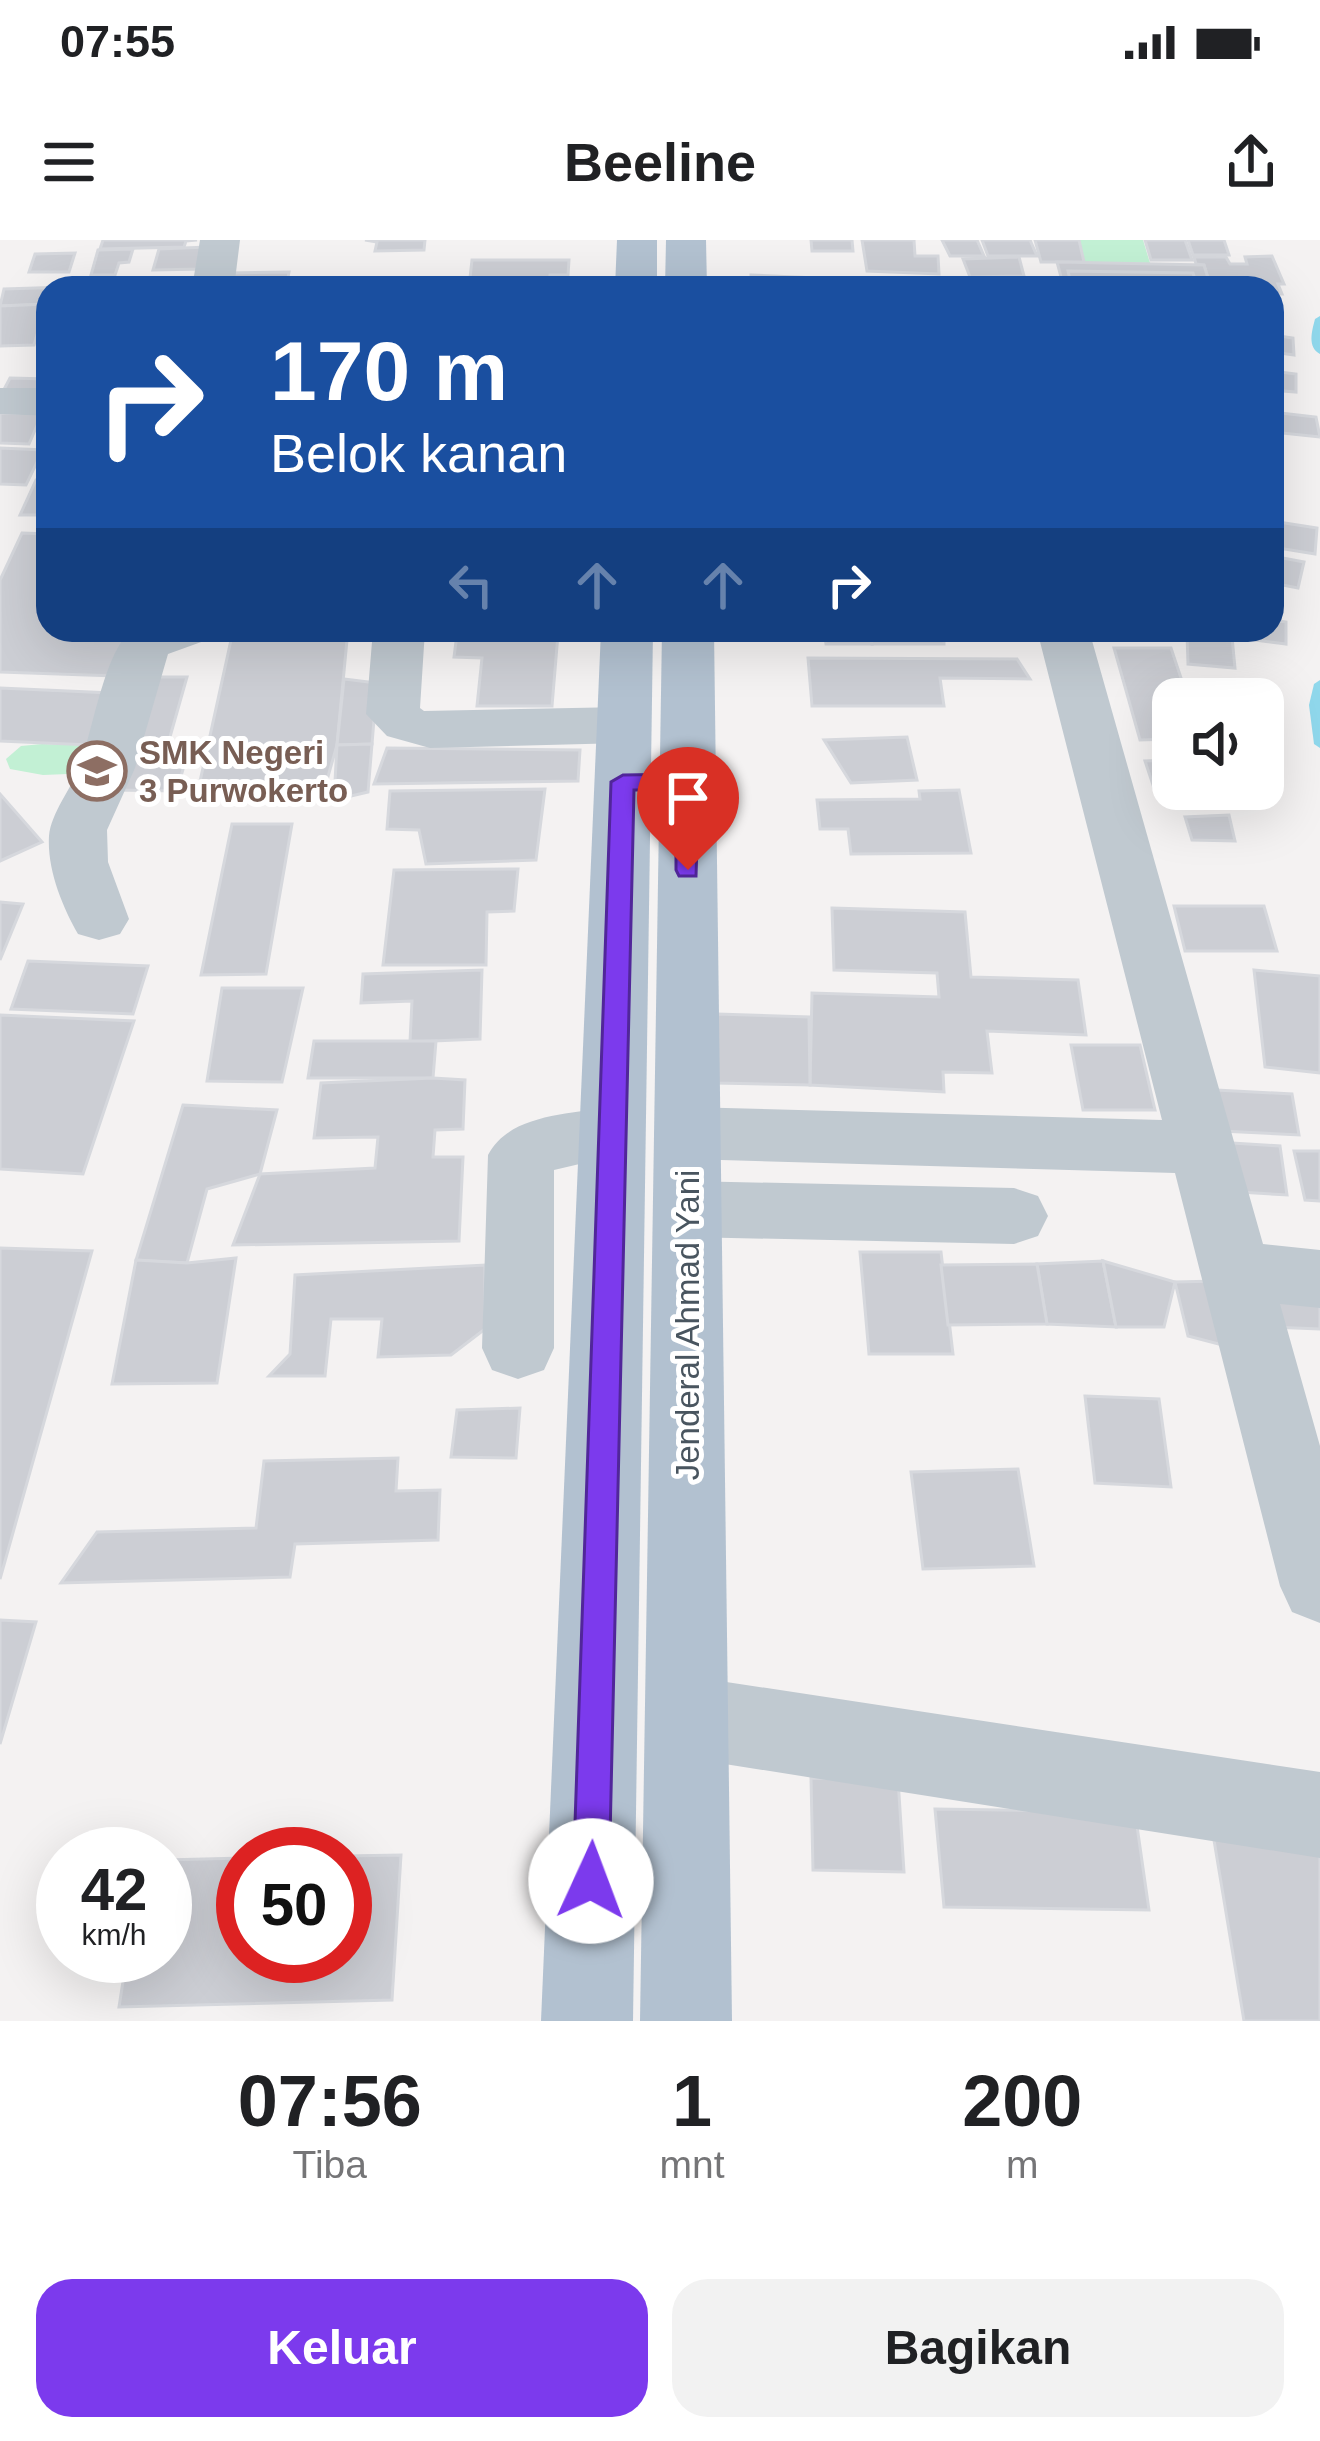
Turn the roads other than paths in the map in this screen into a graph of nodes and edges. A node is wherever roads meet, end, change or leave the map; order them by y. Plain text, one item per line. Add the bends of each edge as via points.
1 (220, 240) edge
2 (637, 240) edge
3 (686, 240) edge
4 (215, 276) edge
5 (636, 276) edge
6 (686, 276) edge
7 (0, 401) edge
8 (36, 402) edge
9 (151, 642) edge
10 (398, 642) edge
11 (629, 642) edge
12 (684, 642) edge
13 (1066, 642) edge
14 (645, 763) junction
15 (99, 919) dead end
16 (612, 1133) junction
17 (687, 1133) junction
18 (1200, 1147) junction
19 (687, 1209) junction
20 (1014, 1216) dead end
21 (1232, 1270) junction
22 (1320, 1279) edge
23 (518, 1348) dead end
24 (1315, 1550) edge
25 (687, 1717) junction
26 (1320, 1815) edge
27 (587, 2021) edge
28 (686, 2021) edge

1 - 4 street
2 - 5 main road
3 - 6 main road
7 - 8 street
9 - 15 street via 78,830
10 - 14 street via 393,714 406,724
11 - 14 main road, Jenderal Ahmad Yani
12 - 14 main road, Jenderal Ahmad Yani
13 - 18 street
14 - 16 main road, Jenderal Ahmad Yani
14 - 17 main road, Jenderal Ahmad Yani
16 - 23 street via 521,1155
16 - 27 main road, Jenderal Ahmad Yani
17 - 18 street
17 - 19 main road, Jenderal Ahmad Yani
18 - 21 street
19 - 20 street
19 - 25 main road, Jenderal Ahmad Yani
21 - 22 street
21 - 24 street
25 - 26 street
25 - 28 main road, Jenderal Ahmad Yani

